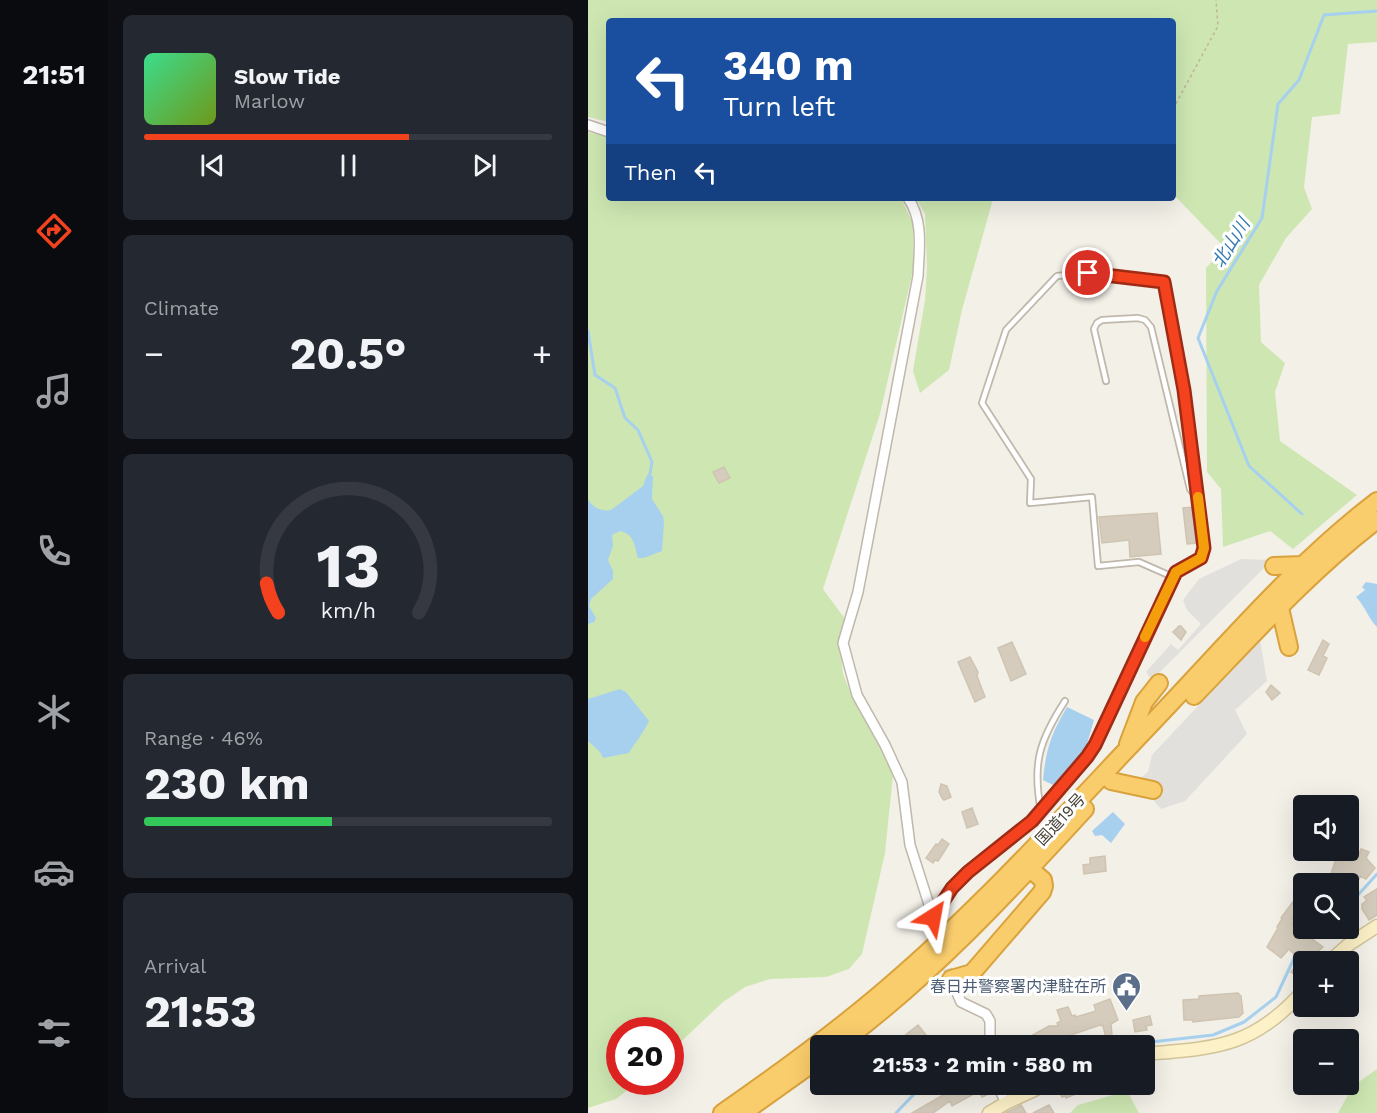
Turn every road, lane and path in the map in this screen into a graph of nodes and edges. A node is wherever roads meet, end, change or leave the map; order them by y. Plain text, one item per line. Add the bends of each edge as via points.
1 (1216, 0) edge
2 (1176, 103) edge
3 (588, 125) edge
4 (606, 131) edge
5 (910, 201) edge
6 (1106, 381) dead end
7 (1198, 499) junction
8 (1377, 501) edge
9 (1377, 520) edge
10 (1305, 565) junction
11 (1274, 566) dead end
12 (1173, 577) junction
13 (1280, 608) junction
14 (1289, 647) dead end
15 (1159, 683) dead end
16 (1065, 700) dead end
17 (1126, 750) junction
18 (1111, 781) junction
19 (1153, 790) dead end
20 (1041, 812) junction
21 (1030, 869) junction
22 (933, 917) joint
23 (1377, 926) edge
24 (1344, 951) edge
25 (950, 976) joint
26 (1293, 1001) edge
27 (850, 1035) edge
28 (990, 1035) edge
29 (1155, 1053) edge
30 (810, 1065) edge
31 (1002, 1095) edge
32 (1023, 1095) edge
33 (1006, 1103) junction
34 (722, 1113) edge
35 (743, 1113) edge
36 (989, 1113) edge

1 - 2 path via 1218,26
3 - 4 street
5 - 22 street via 920,234 918,276 858,592 843,643 857,695 902,782 910,846
6 - 7 lane via 1096,323 1145,320 1151,327 1190,489
7 - 12 lane via 1204,548 1201,558
7 - 12 lane via 1184,390 1164,282 1088,273 1057,276 1006,330 982,403 1031,480 1030,503 1092,497 1098,566 1138,562
8 - 10 highway, 国道19号
9 - 13 highway, 国道19号 via 1350,540
10 - 11 highway
10 - 17 highway, 国道19号
12 - 20 lane via 1095,745
13 - 14 highway
13 - 18 highway, 国道19号
15 - 17 highway via 1144,702
16 - 20 lane via 1048,727 1039,753 1036,784
17 - 34 highway, 国道19号 via 1019,863 901,976
18 - 19 highway
18 - 21 highway, 国道19号
20 - 22 lane via 968,872
21 - 25 highway via 1043,880 1042,892 972,973
21 - 27 highway, 国道19号 via 965,935
23 - 24 main road
25 - 28 street via 961,1002 986,1014
26 - 29 main road via 1259,1030 1228,1044
30 - 35 highway
31 - 33 street
32 - 33 main road
33 - 36 main road

